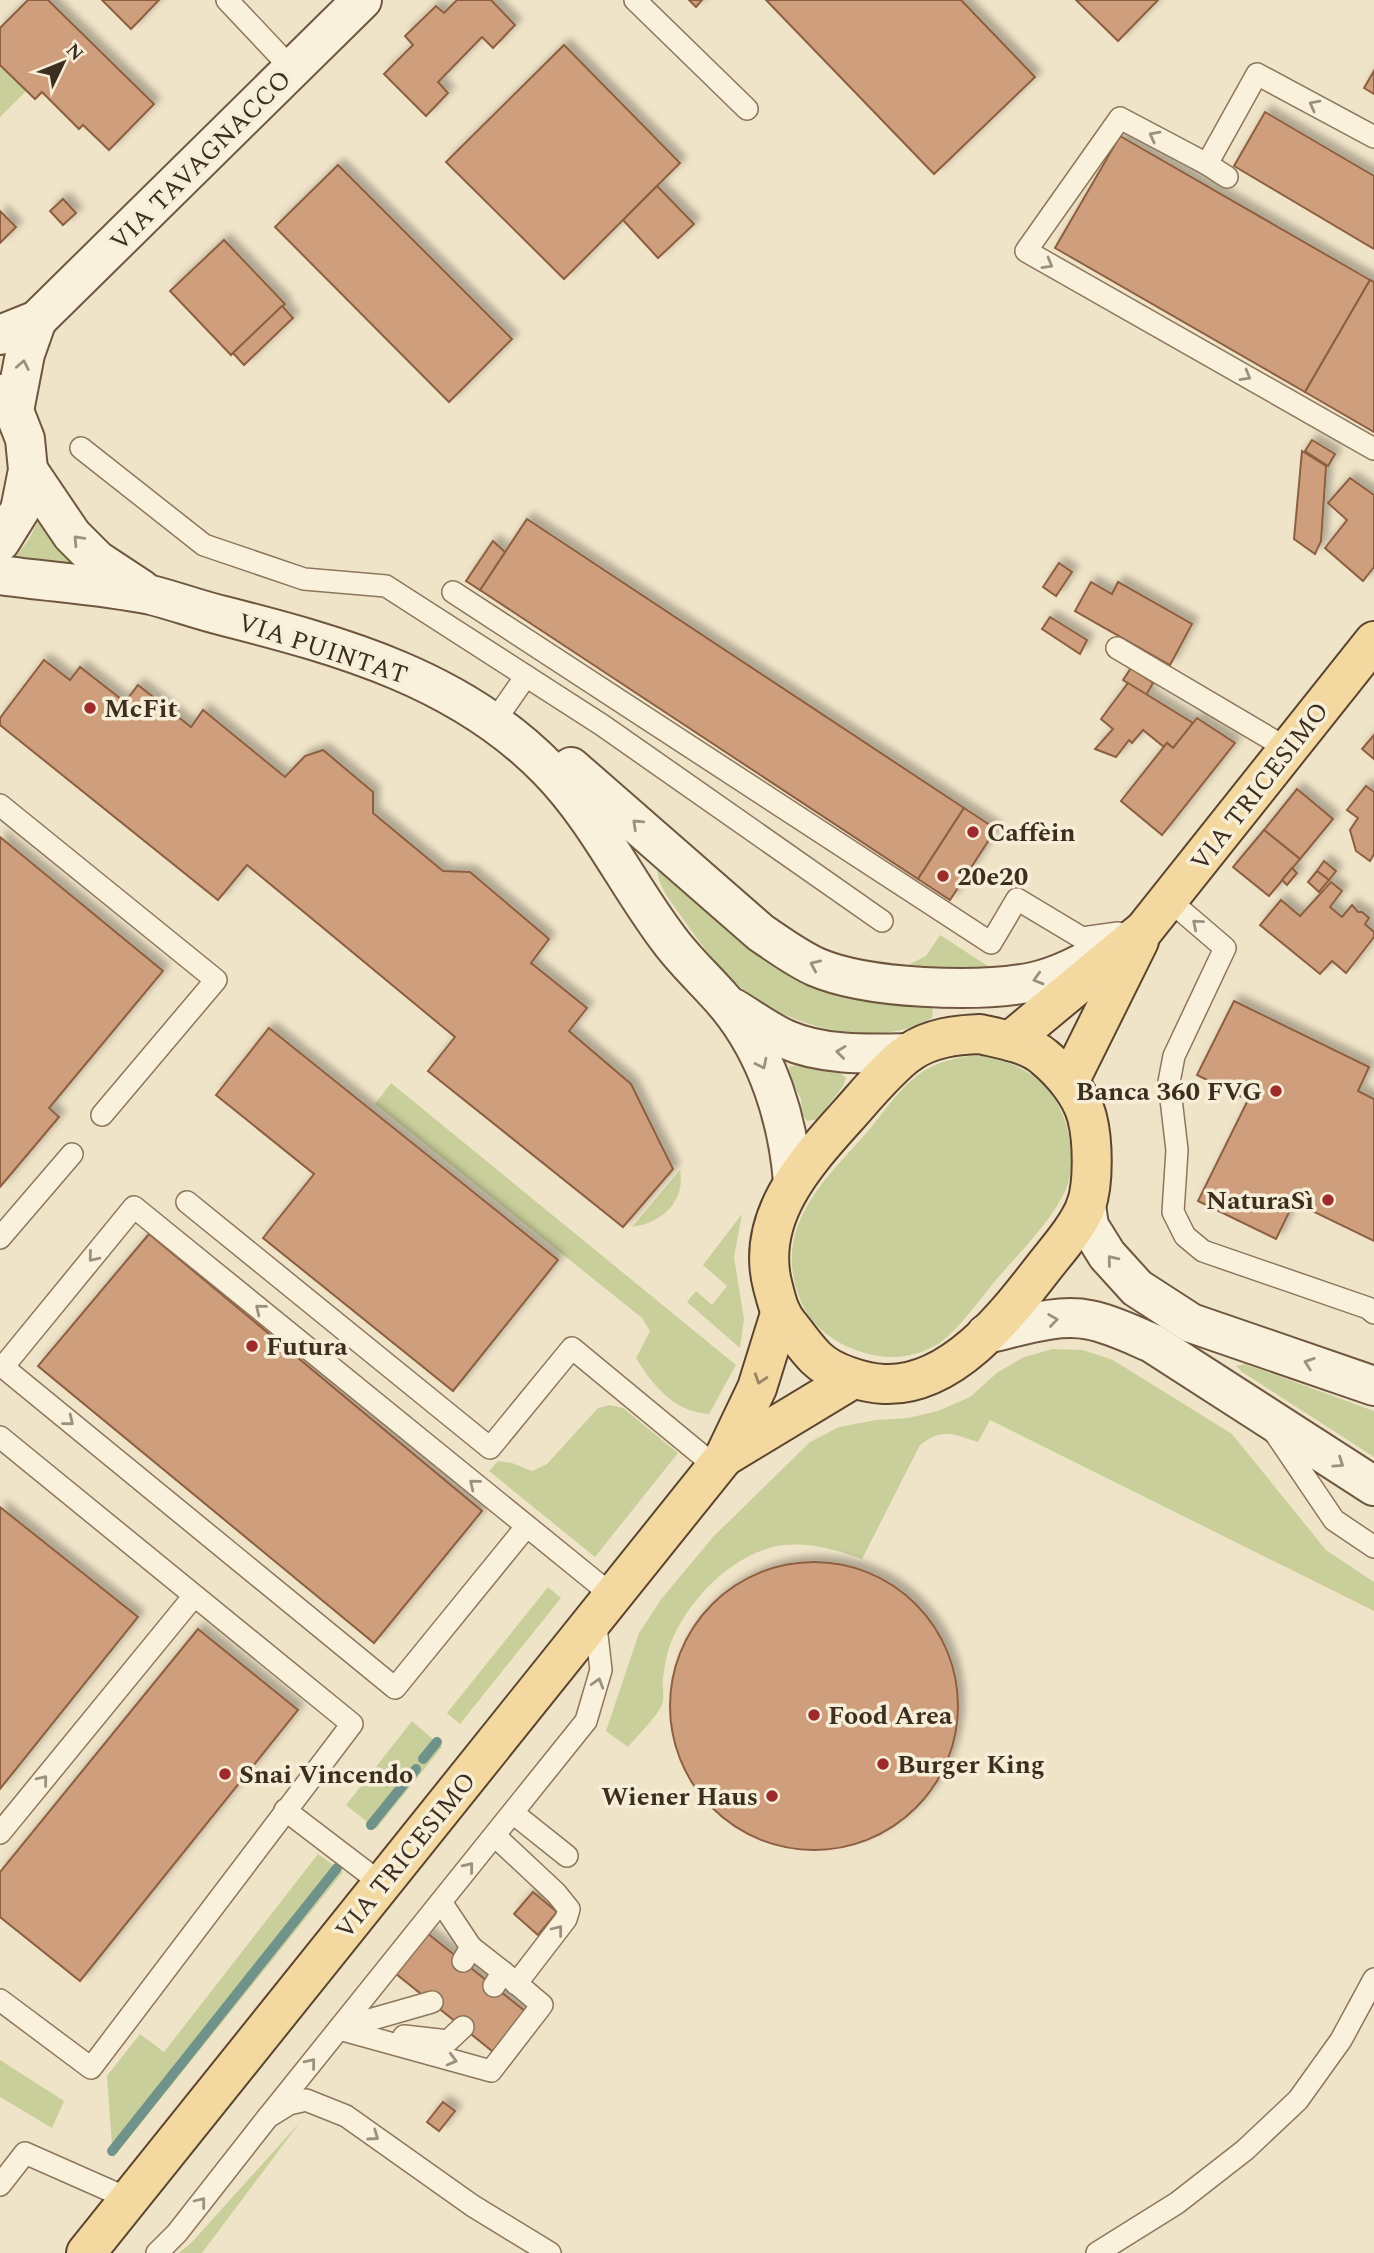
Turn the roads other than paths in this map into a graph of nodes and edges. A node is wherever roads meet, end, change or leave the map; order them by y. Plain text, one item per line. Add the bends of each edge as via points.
1 (227, 0) edge
2 (362, 0) edge
3 (635, 0) edge
4 (292, 69) junction
5 (747, 109) dead end
6 (1374, 137) edge
7 (1207, 164) junction
8 (1227, 177) dead end
9 (37, 320) junction
10 (0, 335) edge
11 (7, 402) edge
12 (81, 448) dead end
13 (1374, 449) edge
14 (28, 470) junction
15 (0, 542) edge
16 (0, 575) edge
17 (453, 592) dead end
18 (151, 596) junction
19 (1374, 641) edge
20 (1117, 648) dead end
21 (526, 676) junction
22 (494, 722) junction
23 (1288, 750) junction
24 (0, 805) edge
25 (1169, 900) junction
26 (882, 921) dead end
27 (1144, 929) junction
28 (727, 1005) junction
29 (1010, 1041) junction
30 (909, 1052) junction
31 (1069, 1082) junction
32 (102, 1115) dead end
33 (72, 1154) dead end
34 (793, 1182) junction
35 (187, 1202) dead end
36 (1086, 1205) junction
37 (0, 1238) edge
38 (1374, 1313) edge
39 (780, 1314) junction
40 (986, 1334) junction
41 (853, 1379) junction
42 (1373, 1382) edge
43 (1261, 1411) junction
44 (0, 1437) edge
45 (720, 1462) junction
46 (1374, 1486) edge
47 (526, 1527) junction
48 (1374, 1547) edge
49 (194, 1595) junction
50 (604, 1607) junction
51 (285, 1810) junction
52 (513, 1813) junction
53 (0, 1833) edge
54 (495, 1836) junction
55 (567, 1856) dead end
56 (382, 1884) junction
57 (442, 1902) junction
58 (1374, 1979) edge
59 (504, 1981) junction
60 (0, 2000) edge
61 (432, 2002) dead end
62 (463, 2027) dead end
63 (339, 2029) junction
64 (268, 2117) junction
65 (0, 2185) edge
66 (130, 2199) junction
67 (86, 2253) edge
68 (157, 2253) edge
69 (550, 2253) edge
70 (1097, 2253) edge

1 - 4 lane
2 - 4 main road, VIA TAVAGNACCO
3 - 5 lane
4 - 9 main road, VIA TAVAGNACCO
6 -> 7 lane via 1257,74
7 - 8 lane
7 -> 13 lane via 1120,118 1026,251
9 - 10 main road, VIA TAVAGNACCO
11 -> 9 main road, VIA TAVAGNACCO
11 - 14 main road via 25,439
12 - 21 lane via 204,545 304,579 386,586
14 - 15 main road via 20,510
18 -> 14 main road, VIA PUINTAT via 97,561 72,535
16 - 18 main road, VIA PUINTAT
17 - 27 lane via 990,943 1017,899 1082,938
18 - 22 main road, VIA PUINTAT via 365,656 447,692
19 - 23 main road, VIA TRICESIMO
20 - 23 lane
21 - 22 lane
21 - 26 lane
27 -> 22 main road via 1081,964 1034,981 993,987 868,981 818,967 761,933 557,755
22 - 28 main road, VIA PUINTAT via 537,758 587,813 669,940
23 - 25 main road, VIA TRICESIMO
24 - 32 lane via 216,979
25 - 27 main road, VIA TRICESIMO
38 -> 25 lane via 1203,1251 1185,1236 1173,1212 1177,1150 1169,1082 1174,1056 1225,948
27 - 29 main road, VIA TRICESIMO
27 - 31 main road, VIA TRICESIMO
30 -> 28 main road, VIA PUINTAT via 864,1055 813,1048 785,1039
28 -> 34 main road, VIA PUINTAT via 768,1076 785,1129
29 - 30 main road via 980,1034 954,1035
29 - 31 main road via 1042,1055
30 - 34 main road
31 - 36 main road via 1087,1116 1092,1165
33 - 37 lane
34 - 39 main road via 778,1208 770,1241 769,1273
35 - 45 lane via 490,1448 572,1348
36 - 40 main road via 1006,1316
42 -> 36 main road via 1191,1323 1137,1288 1107,1255 1089,1226
39 - 41 main road via 818,1360
39 -> 45 main road, VIA TRICESIMO via 757,1388
40 - 41 main road via 958,1358 909,1382
40 -> 43 main road via 1058,1318 1090,1320 1152,1343
41 - 45 main road, VIA TRICESIMO
43 -> 46 main road
43 - 48 lane via 1334,1520
44 - 49 lane
45 - 50 main road, VIA TRICESIMO
47 -> 47 lane via 134,1207 3,1367 395,1688
47 - 50 lane
49 - 51 lane via 352,1724
53 -> 49 lane
52 -> 50 lane via 586,1721 601,1670
50 - 56 main road, VIA TRICESIMO
51 - 56 lane
51 - 60 lane via 92,2068
52 - 54 lane
52 - 55 lane
57 -> 54 lane
59 -> 54 lane via 566,1919 569,1909
56 - 66 main road, VIA TRICESIMO
57 - 59 lane via 467,1954
57 - 63 lane
58 - 70 lane via 1341,2040 1298,2100 1245,2150 1177,2203
63 -> 59 lane via 491,2071 542,2005
61 - 63 lane
62 - 63 lane via 448,2041
64 -> 63 lane
68 -> 64 lane
64 -> 69 lane via 306,2100 346,2116
65 - 66 lane via 25,2153
66 - 67 main road, VIA TRICESIMO

